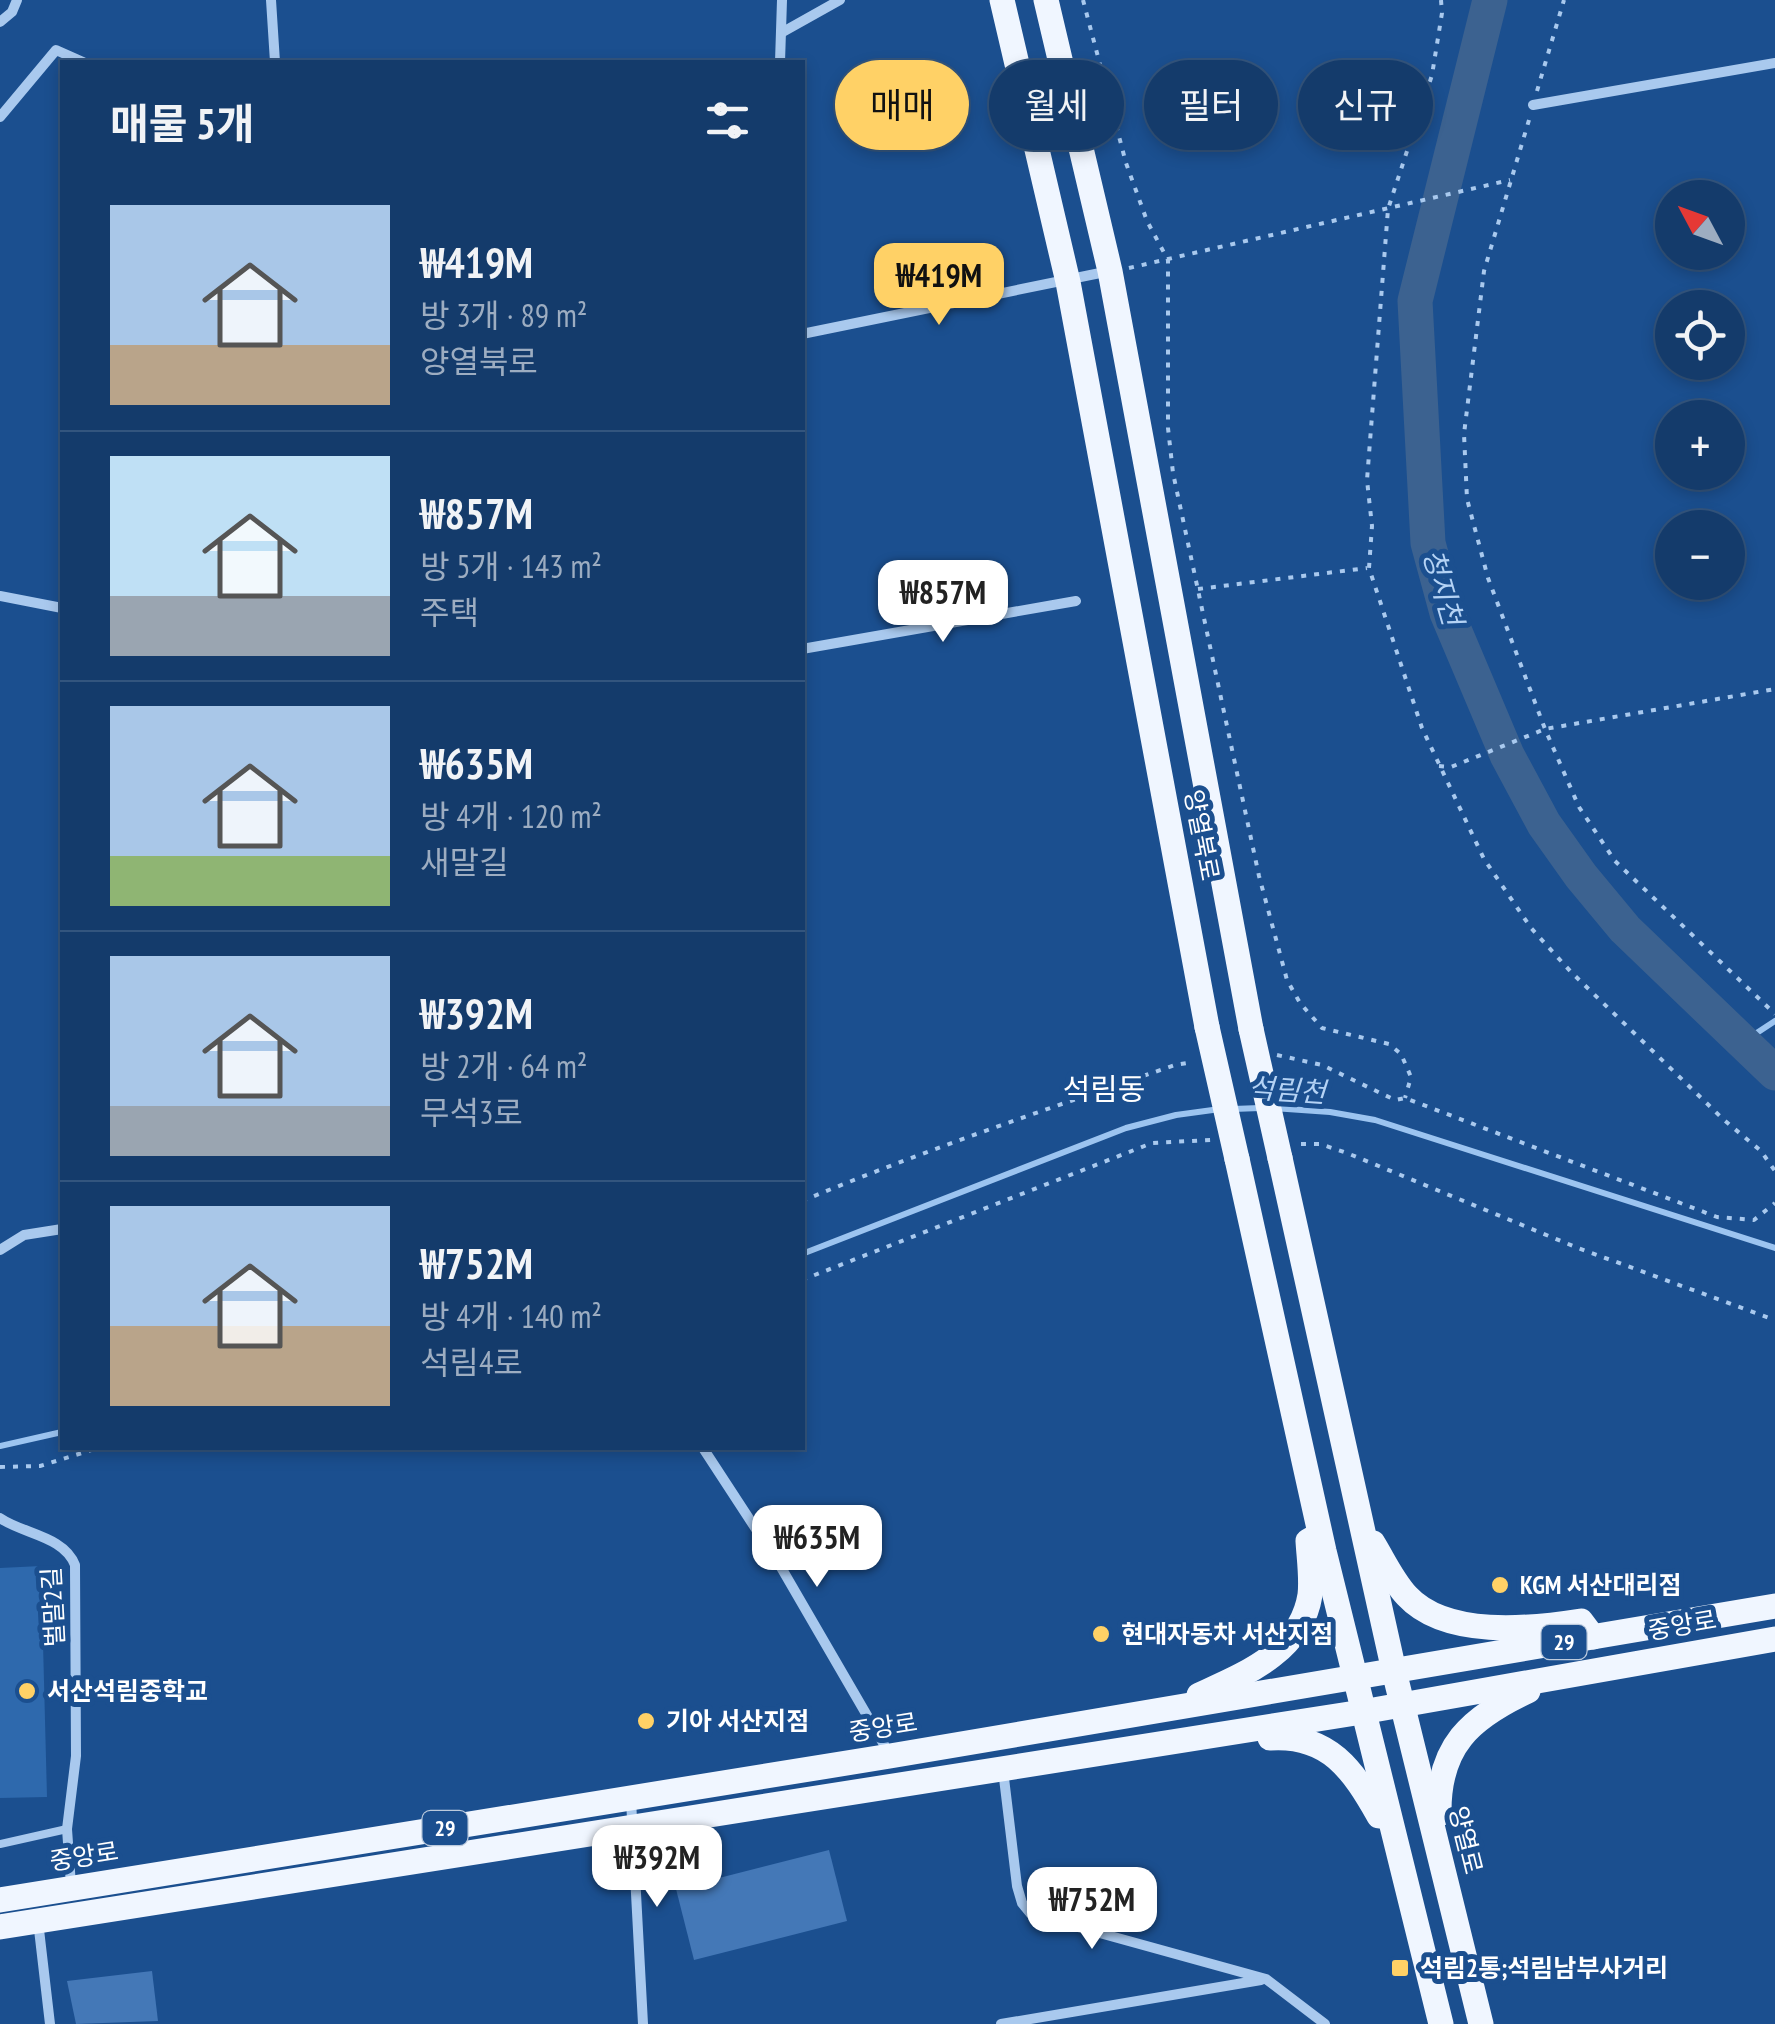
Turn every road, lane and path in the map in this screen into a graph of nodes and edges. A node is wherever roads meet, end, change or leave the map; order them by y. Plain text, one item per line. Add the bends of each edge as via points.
1 (17, 0) edge
2 (271, 0) edge
3 (782, 0) edge
4 (840, 0) edge
5 (1002, 0) edge
6 (1046, 0) edge
7 (1083, 0) edge
8 (1442, 0) edge
9 (1564, 0) edge
10 (0, 22) edge
11 (781, 33) junction
12 (79, 60) edge
13 (275, 60) edge
14 (780, 60) edge
15 (1775, 63) edge
16 (1534, 105) junction
17 (0, 117) edge
18 (1511, 180) junction
19 (1388, 210) junction
20 (1168, 260) junction
21 (1110, 271) junction
22 (1068, 282) junction
23 (805, 333) edge
24 (1369, 568) junction
25 (1198, 590) junction
26 (0, 596) edge
27 (1076, 601) dead end
28 (60, 608) edge
29 (805, 649) edge
30 (1775, 689) edge
31 (1544, 730) junction
32 (1439, 766) junction
33 (1775, 1014) edge
34 (1405, 1098) dead end
35 (1775, 1171) edge
36 (60, 1229) edge
37 (0, 1250) edge
38 (92, 1450) edge
39 (704, 1450) edge
40 (0, 1468) edge
41 (0, 1518) edge
42 (1360, 1522) junction
43 (1320, 1535) junction
44 (1775, 1606) edge
45 (1592, 1637) junction
46 (1775, 1639) edge
47 (1394, 1671) junction
48 (1354, 1678) junction
49 (1555, 1678) junction
50 (1403, 1705) junction
51 (1164, 1710) junction
52 (1362, 1712) junction
53 (1259, 1729) junction
54 (890, 1756) junction
55 (1003, 1769) junction
56 (631, 1798) junction
57 (1431, 1827) junction
58 (632, 1828) junction
59 (67, 1829) junction
60 (1394, 1839) junction
61 (0, 1844) edge
62 (71, 1888) junction
63 (35, 1894) junction
64 (0, 1900) edge
65 (73, 1916) junction
66 (38, 1922) junction
67 (0, 1928) edge
68 (1266, 1979) junction
69 (50, 2024) edge
70 (643, 2024) edge
71 (1001, 2024) edge
72 (1325, 2024) edge
73 (1441, 2024) edge
74 (1481, 2024) edge

1 - 10 street
2 - 13 street
3 - 11 street
4 - 11 street
5 - 22 main road, 양열북로
6 - 21 main road, 양열북로
7 - 20 path via 1126,163
8 - 19 path via 1432,75
9 - 16 path
11 - 14 street
12 - 17 street via 56,50
15 - 16 street
16 - 18 path
18 - 19 path
18 - 31 path via 1484,270 1464,434 1466,499
19 - 20 path
19 - 24 path via 1368,480
20 - 21 path
20 - 25 path via 1168,428
21 - 22 street
21 - 42 main road, 양열북로, bridge via 1251,1029
22 - 23 street
22 - 43 main road, 양열북로, bridge via 1207,1027
24 - 25 path
24 - 32 path
25 - 34 path via 1287,980 1322,1028 1389,1044 1401,1054 1411,1076
26 - 28 street
27 - 29 street
30 - 31 path
31 - 32 path via 1451,768
31 - 33 path via 1579,807 1615,861
32 - 35 path via 1484,859 1531,928
36 - 37 street via 24,1235
38 - 40 path via 40,1466
39 - 54 street
41 - 59 street, 벌말2길 via 62,1547 74,1560 76,1756
42 - 45 main road via 1407,1596 1434,1616 1506,1627 1580,1621
42 - 47 main road, 양열북로
43 - 48 main road, 양열북로
43 - 51 main road via 1308,1541 1310,1592 1292,1638 1241,1675
44 - 45 main road, 중앙로 / 29
45 - 47 main road, 중앙로 / 29
46 - 49 main road, 중앙로 / 29
47 - 48 main road, 중앙로 / 29
47 - 50 main road, 양열로
48 - 51 main road, 중앙로 / 29
48 - 52 main road
49 - 50 main road, 중앙로 / 29
49 - 57 main road via 1484,1714 1465,1732 1439,1780 1439,1824
50 - 52 main road, 중앙로 / 29
50 - 57 main road, 양열로
51 - 54 main road, 중앙로 / 29
52 - 53 main road, 중앙로 / 29
52 - 60 main road
53 - 55 main road, 중앙로 / 29
53 - 60 main road via 1269,1738 1300,1738 1328,1750
54 - 56 main road, 중앙로 / 29
55 - 58 main road, 중앙로 / 29
55 - 68 street via 1018,1886 1031,1914
56 - 58 street
56 - 62 main road, 중앙로 / 29
57 - 74 main road, 양열로
58 - 65 main road, 중앙로 / 29
58 - 70 street
59 - 61 lane
59 - 62 street, 벌말2길
60 - 73 main road
62 - 63 main road, 중앙로 / 29
62 - 65 street, 벌말2길
63 - 64 main road, 중앙로 / 29
63 - 66 street
65 - 66 main road, 중앙로 / 29
66 - 67 main road, 중앙로 / 29
66 - 69 street
68 - 71 street
68 - 72 street

